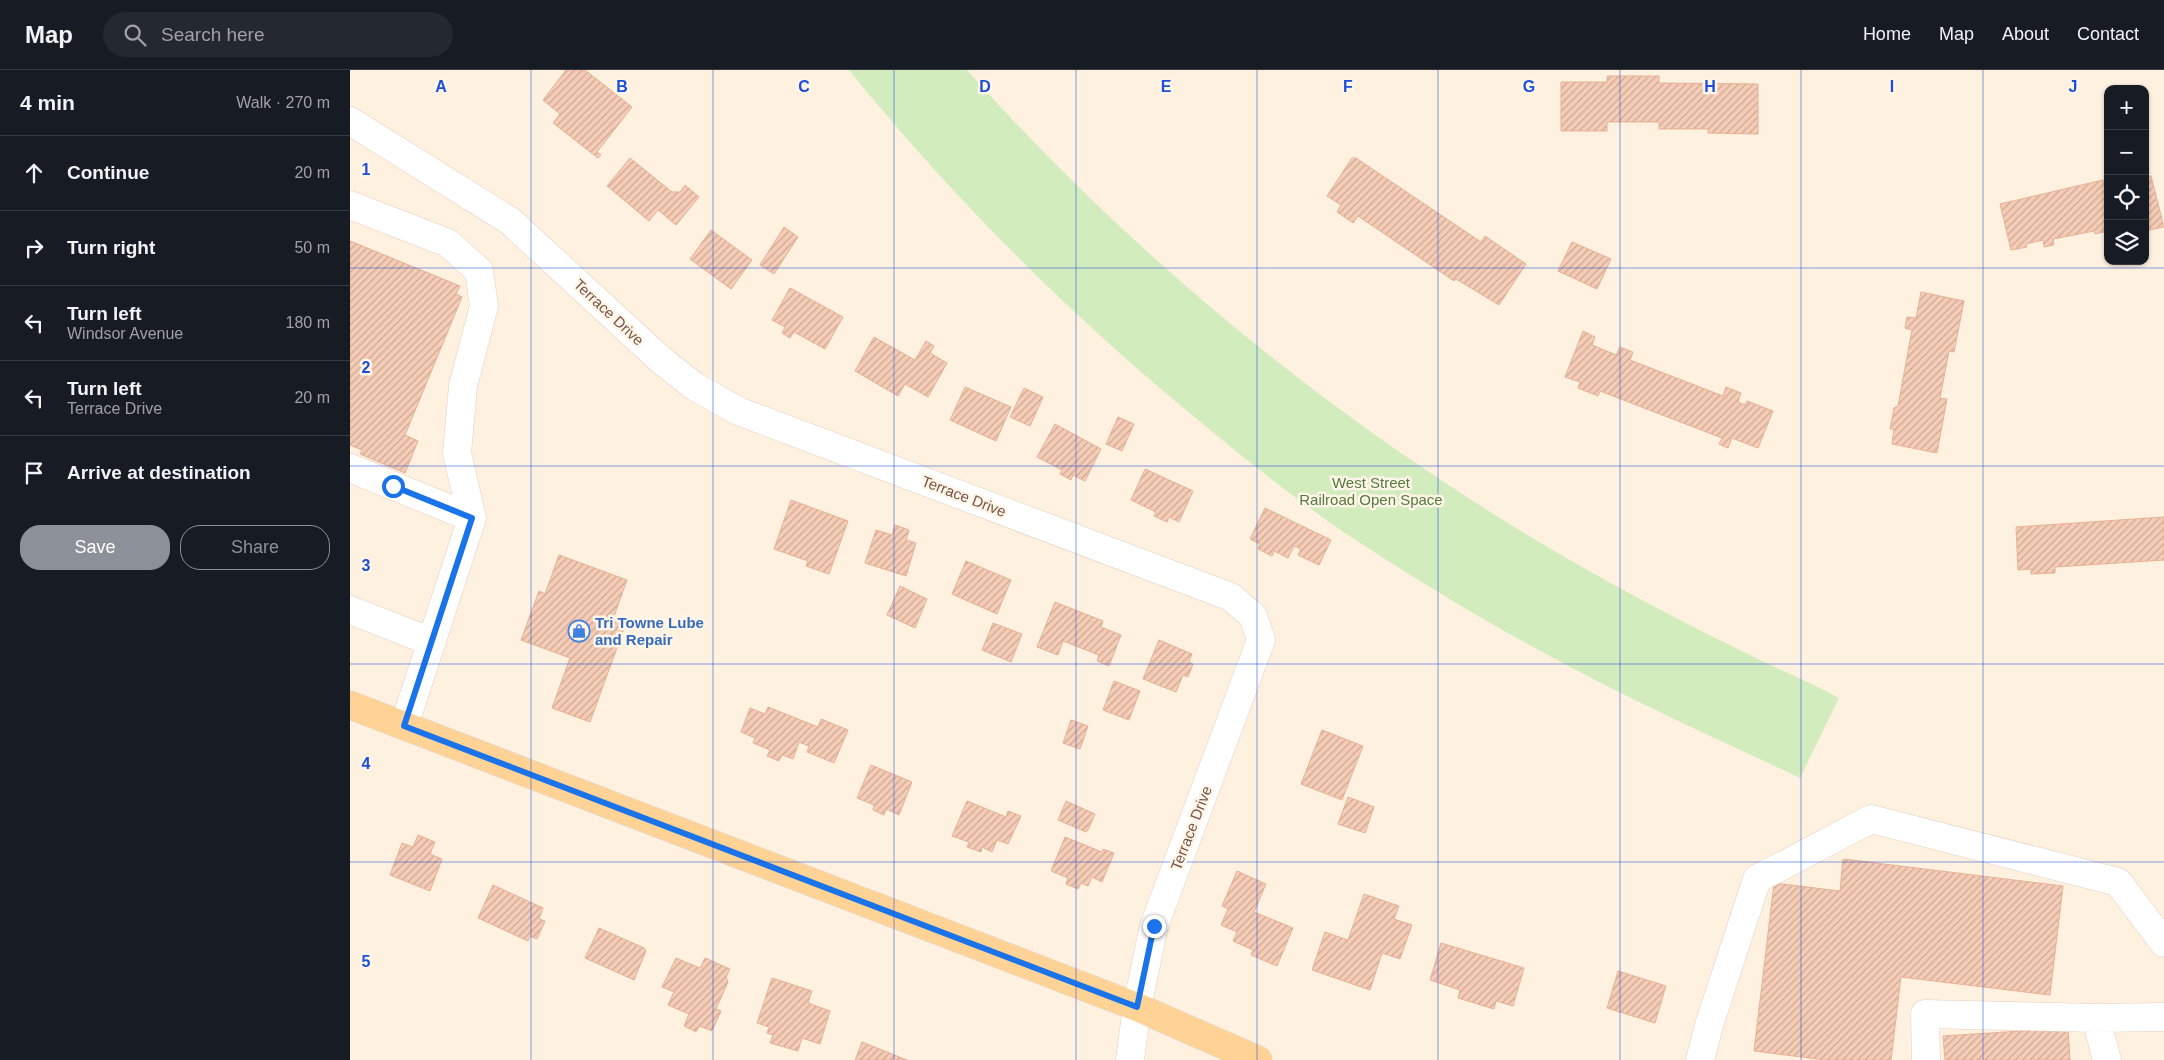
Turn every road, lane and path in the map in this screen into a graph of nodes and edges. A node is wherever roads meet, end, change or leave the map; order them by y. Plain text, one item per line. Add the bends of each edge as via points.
1 (350, 121) edge
2 (350, 205) edge
3 (350, 468) edge
4 (472, 518) junction
5 (350, 610) edge
6 (432, 642) junction
7 (350, 705) edge
8 (404, 726) junction
9 (2164, 942) edge
10 (1137, 1007) junction
11 (2164, 1017) edge
12 (2096, 1018) junction
13 (1130, 1060) edge
14 (1258, 1060) edge
15 (1700, 1060) edge
16 (1926, 1060) edge
17 (2107, 1060) edge

1 - 10 street, Terrace Drive via 510,221 661,360 694,386 738,411 1231,597 1253,616 1261,640 1154,926
2 - 4 street via 448,243 479,271 484,306 463,386 457,453
3 - 4 street
4 - 6 street
5 - 6 street
6 - 8 street
7 - 8 main road
8 - 10 main road
9 - 15 street via 2118,882 1871,819 1757,879
10 - 13 street, Terrace Drive
10 - 14 main road
11 - 12 street
12 - 16 street via 1925,1014
12 - 17 street

